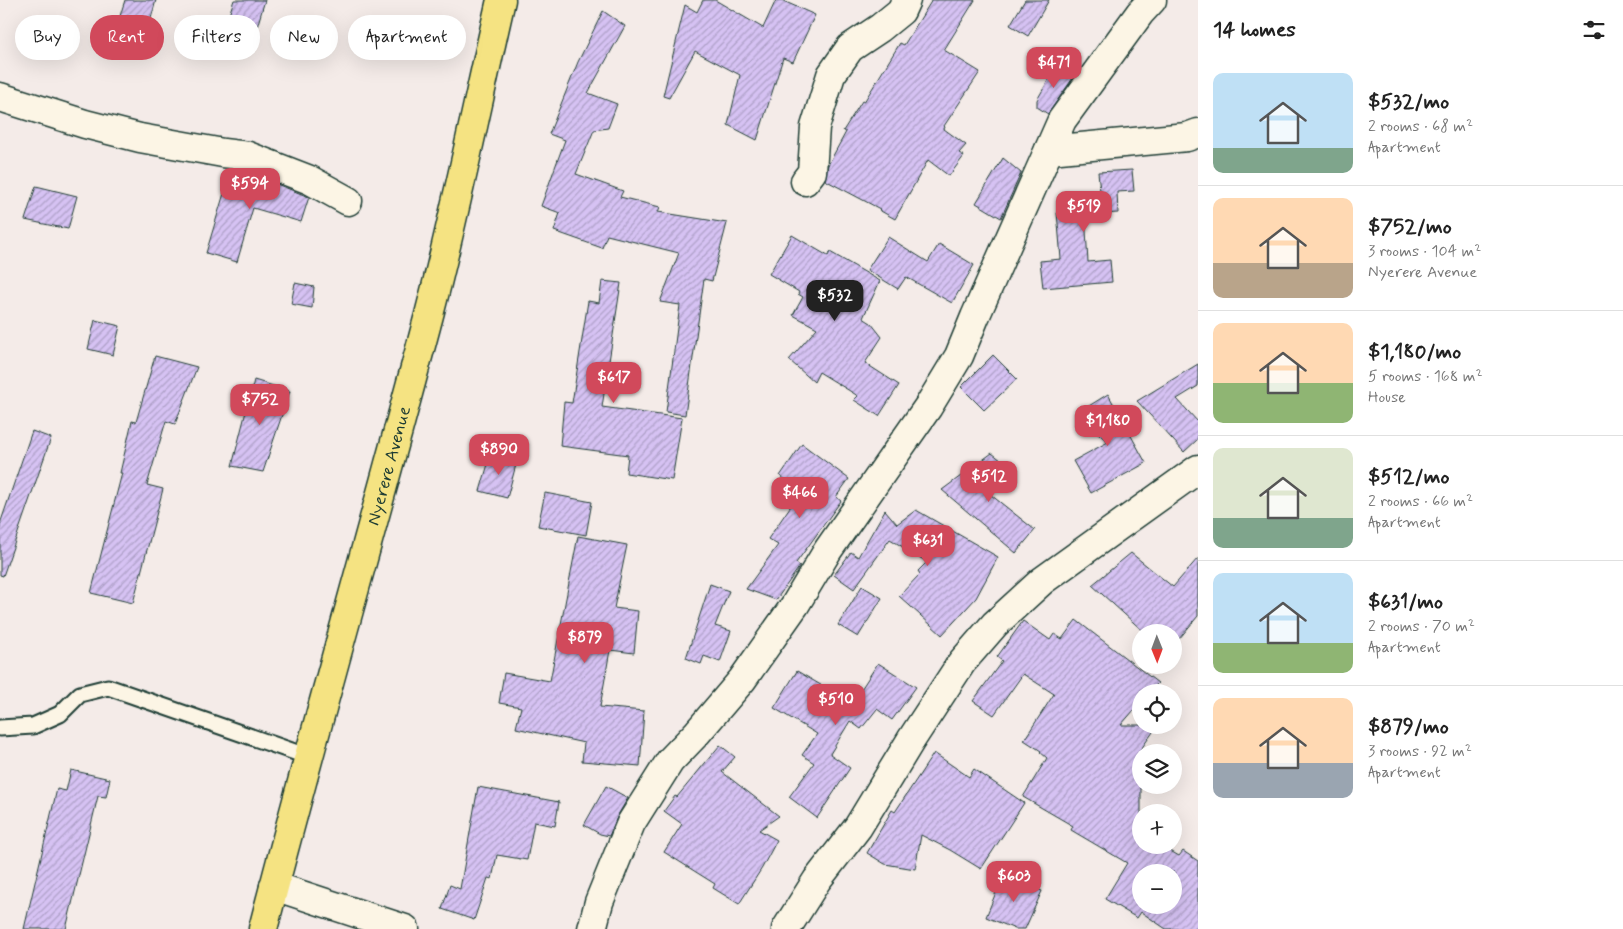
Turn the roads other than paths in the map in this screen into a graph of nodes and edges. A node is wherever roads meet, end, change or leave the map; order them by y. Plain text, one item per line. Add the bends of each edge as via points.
1 (501, 0) edge
2 (906, 0) edge
3 (1152, 0) edge
4 (0, 97) edge
5 (1198, 133) edge
6 (1049, 150) junction
7 (805, 181) dead end
8 (348, 201) dead end
9 (1198, 469) edge
10 (0, 728) edge
11 (309, 757) junction
12 (274, 886) junction
13 (263, 929) edge
14 (406, 929) edge
15 (592, 929) edge
16 (786, 929) edge

1 - 11 main road, Nyerere Avenue via 429,314
2 - 7 street via 901,11 850,48 831,75 815,127 812,172
3 - 6 street via 1062,120
4 - 8 street via 140,138 248,156 310,180
5 - 6 street via 1187,137
6 - 15 street via 959,356 893,459 828,550 796,605 742,680 670,761 631,823
9 - 16 street via 1042,580 994,624 962,662 858,827 817,880
10 - 11 lane via 33,726 60,714 80,694 108,687
11 - 12 main road, Nyerere Avenue
12 - 13 main road, Nyerere Avenue
12 - 14 street

